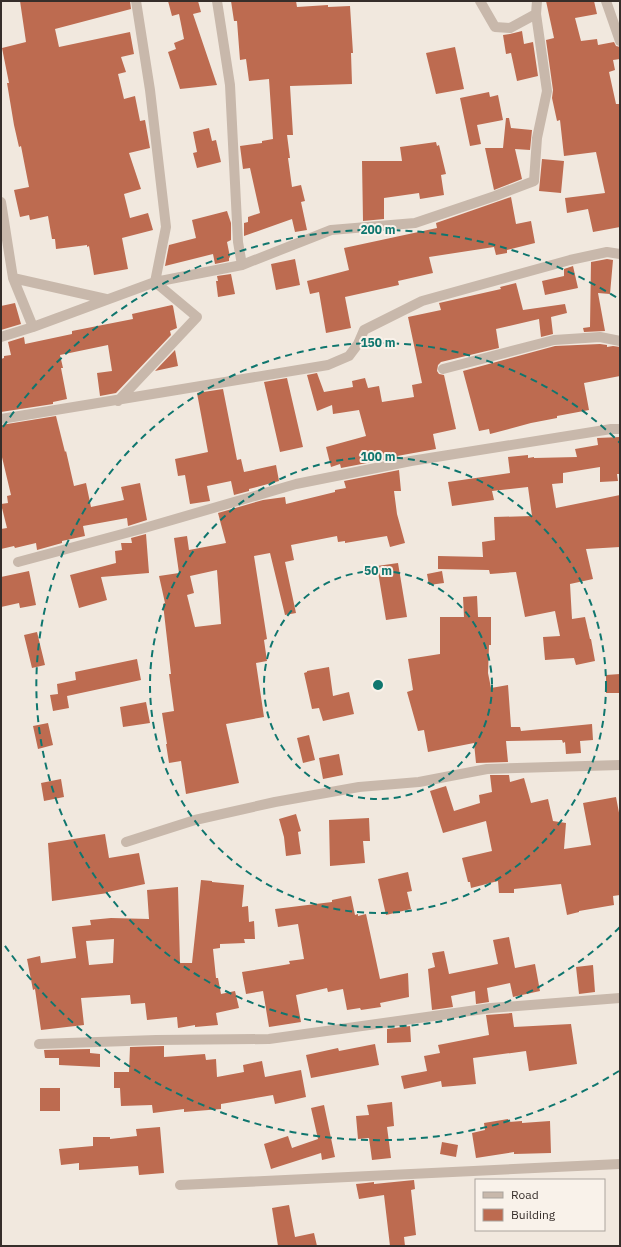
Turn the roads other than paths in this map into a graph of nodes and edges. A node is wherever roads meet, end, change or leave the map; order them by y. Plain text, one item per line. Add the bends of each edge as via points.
1 (136, 1) edge
2 (217, 1) edge
3 (480, 1) edge
4 (537, 1) edge
5 (606, 1) edge
6 (536, 14) junction
7 (620, 41) edge
8 (1, 202) edge
9 (620, 254) edge
10 (242, 265) junction
11 (13, 278) junction
12 (155, 282) junction
13 (106, 299) junction
14 (32, 327) junction
15 (1, 337) edge
16 (620, 340) edge
17 (443, 369) dead end
18 (118, 401) junction
19 (1, 419) edge
20 (620, 429) edge
21 (18, 562) dead end
22 (620, 765) edge
23 (126, 842) dead end
24 (620, 998) edge
25 (39, 1044) dead end
26 (620, 1164) edge
27 (180, 1185) dead end

1 - 12 street via 150,90 166,227
2 - 10 street via 230,85 238,242
3 - 6 street via 494,27 510,28
4 - 6 street
5 - 7 street
6 - 10 street via 547,91 537,138 534,181 415,223 332,230
8 - 11 street
9 - 18 street via 607,252 570,260 422,301 364,330 349,356 328,366
10 - 12 street
11 - 13 street
11 - 14 street
12 - 13 street
12 - 18 street via 197,317
13 - 14 street
14 - 15 street
16 - 17 street via 600,337 554,340
18 - 19 street
20 - 21 street via 411,461 296,484
22 - 23 street via 486,768 419,782 359,787 195,820
24 - 25 street via 491,1008 269,1039
26 - 27 street

